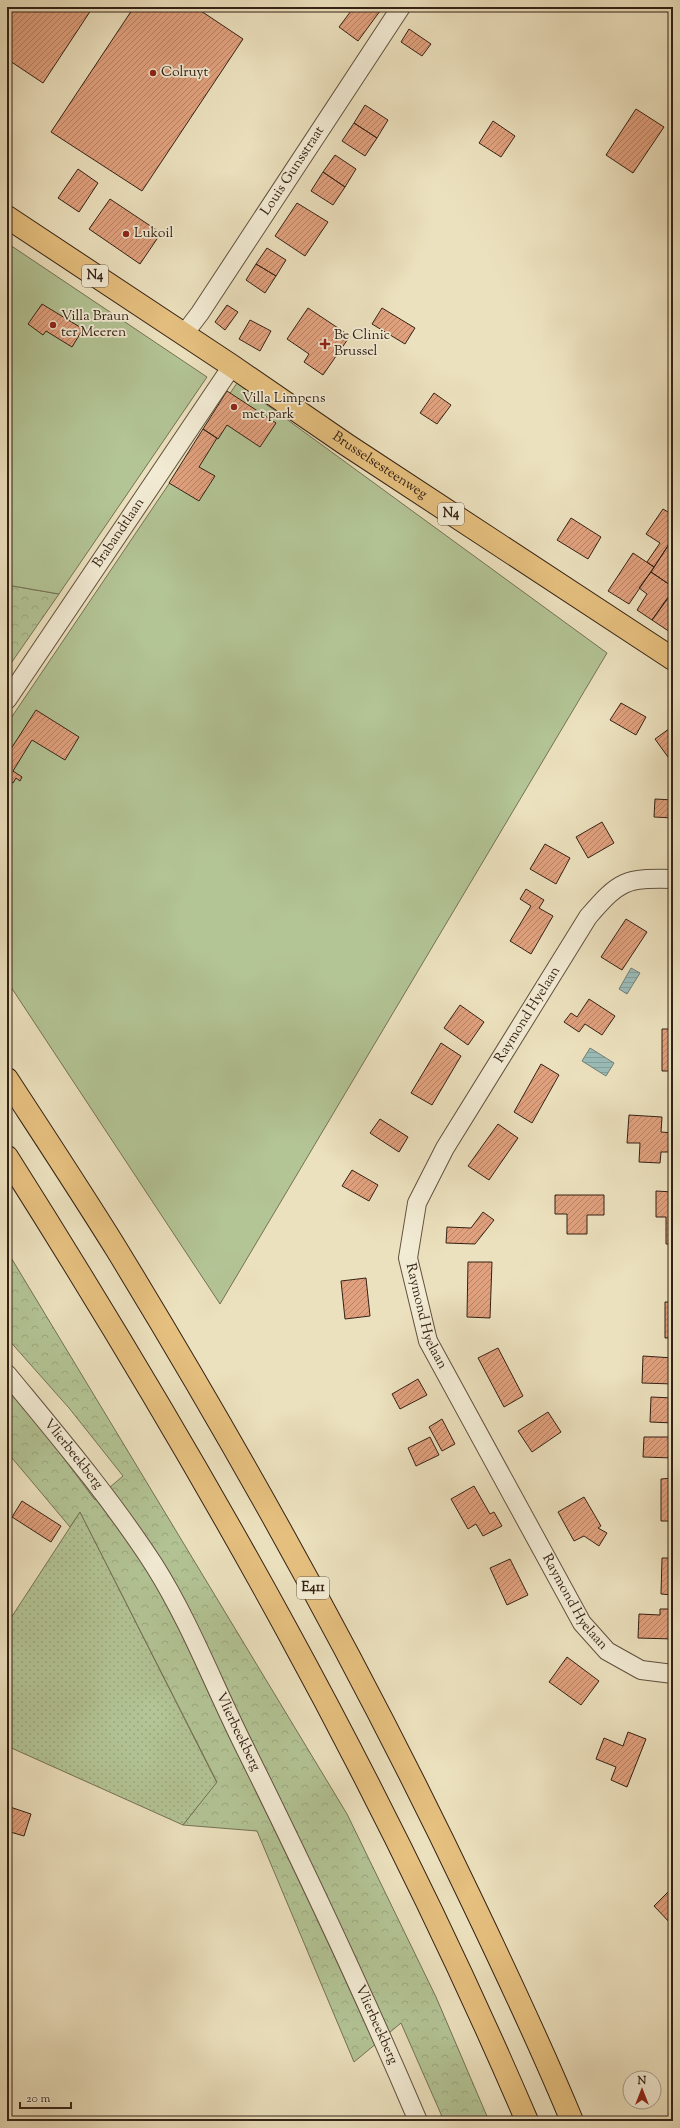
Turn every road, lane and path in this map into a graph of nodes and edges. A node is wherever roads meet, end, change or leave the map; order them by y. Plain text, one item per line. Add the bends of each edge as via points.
1 (401, 7) edge
2 (7, 217) edge
3 (184, 334) junction
4 (232, 366) junction
5 (673, 659) edge
6 (7, 700) edge
7 (673, 879) edge
8 (7, 1079) edge
9 (7, 1157) edge
10 (7, 1374) edge
11 (673, 1674) edge
12 (418, 2121) edge
13 (527, 2121) edge
14 (572, 2121) edge

1 - 3 street, Louis Gunsstraat
2 - 3 main road, Brusselsesteenweg / N4
3 - 4 main road, Brusselsesteenweg / N4
4 - 5 main road, Brusselsesteenweg / N4 via 354,450
4 - 6 street, Brabandtlaan
7 - 11 street, Raymond Hyelaan via 632,880 618,886 588,917 445,1148 417,1203 408,1258 428,1341 582,1623 608,1651 641,1670
8 - 14 main road, E411 via 120,1255 226,1432 333,1624 435,1823 540,2042
9 - 13 main road via 82,1275 183,1445 297,1646 401,1847 498,2053
10 - 12 street, Vlierbeekberg via 103,1492 154,1566 188,1627 288,1832

